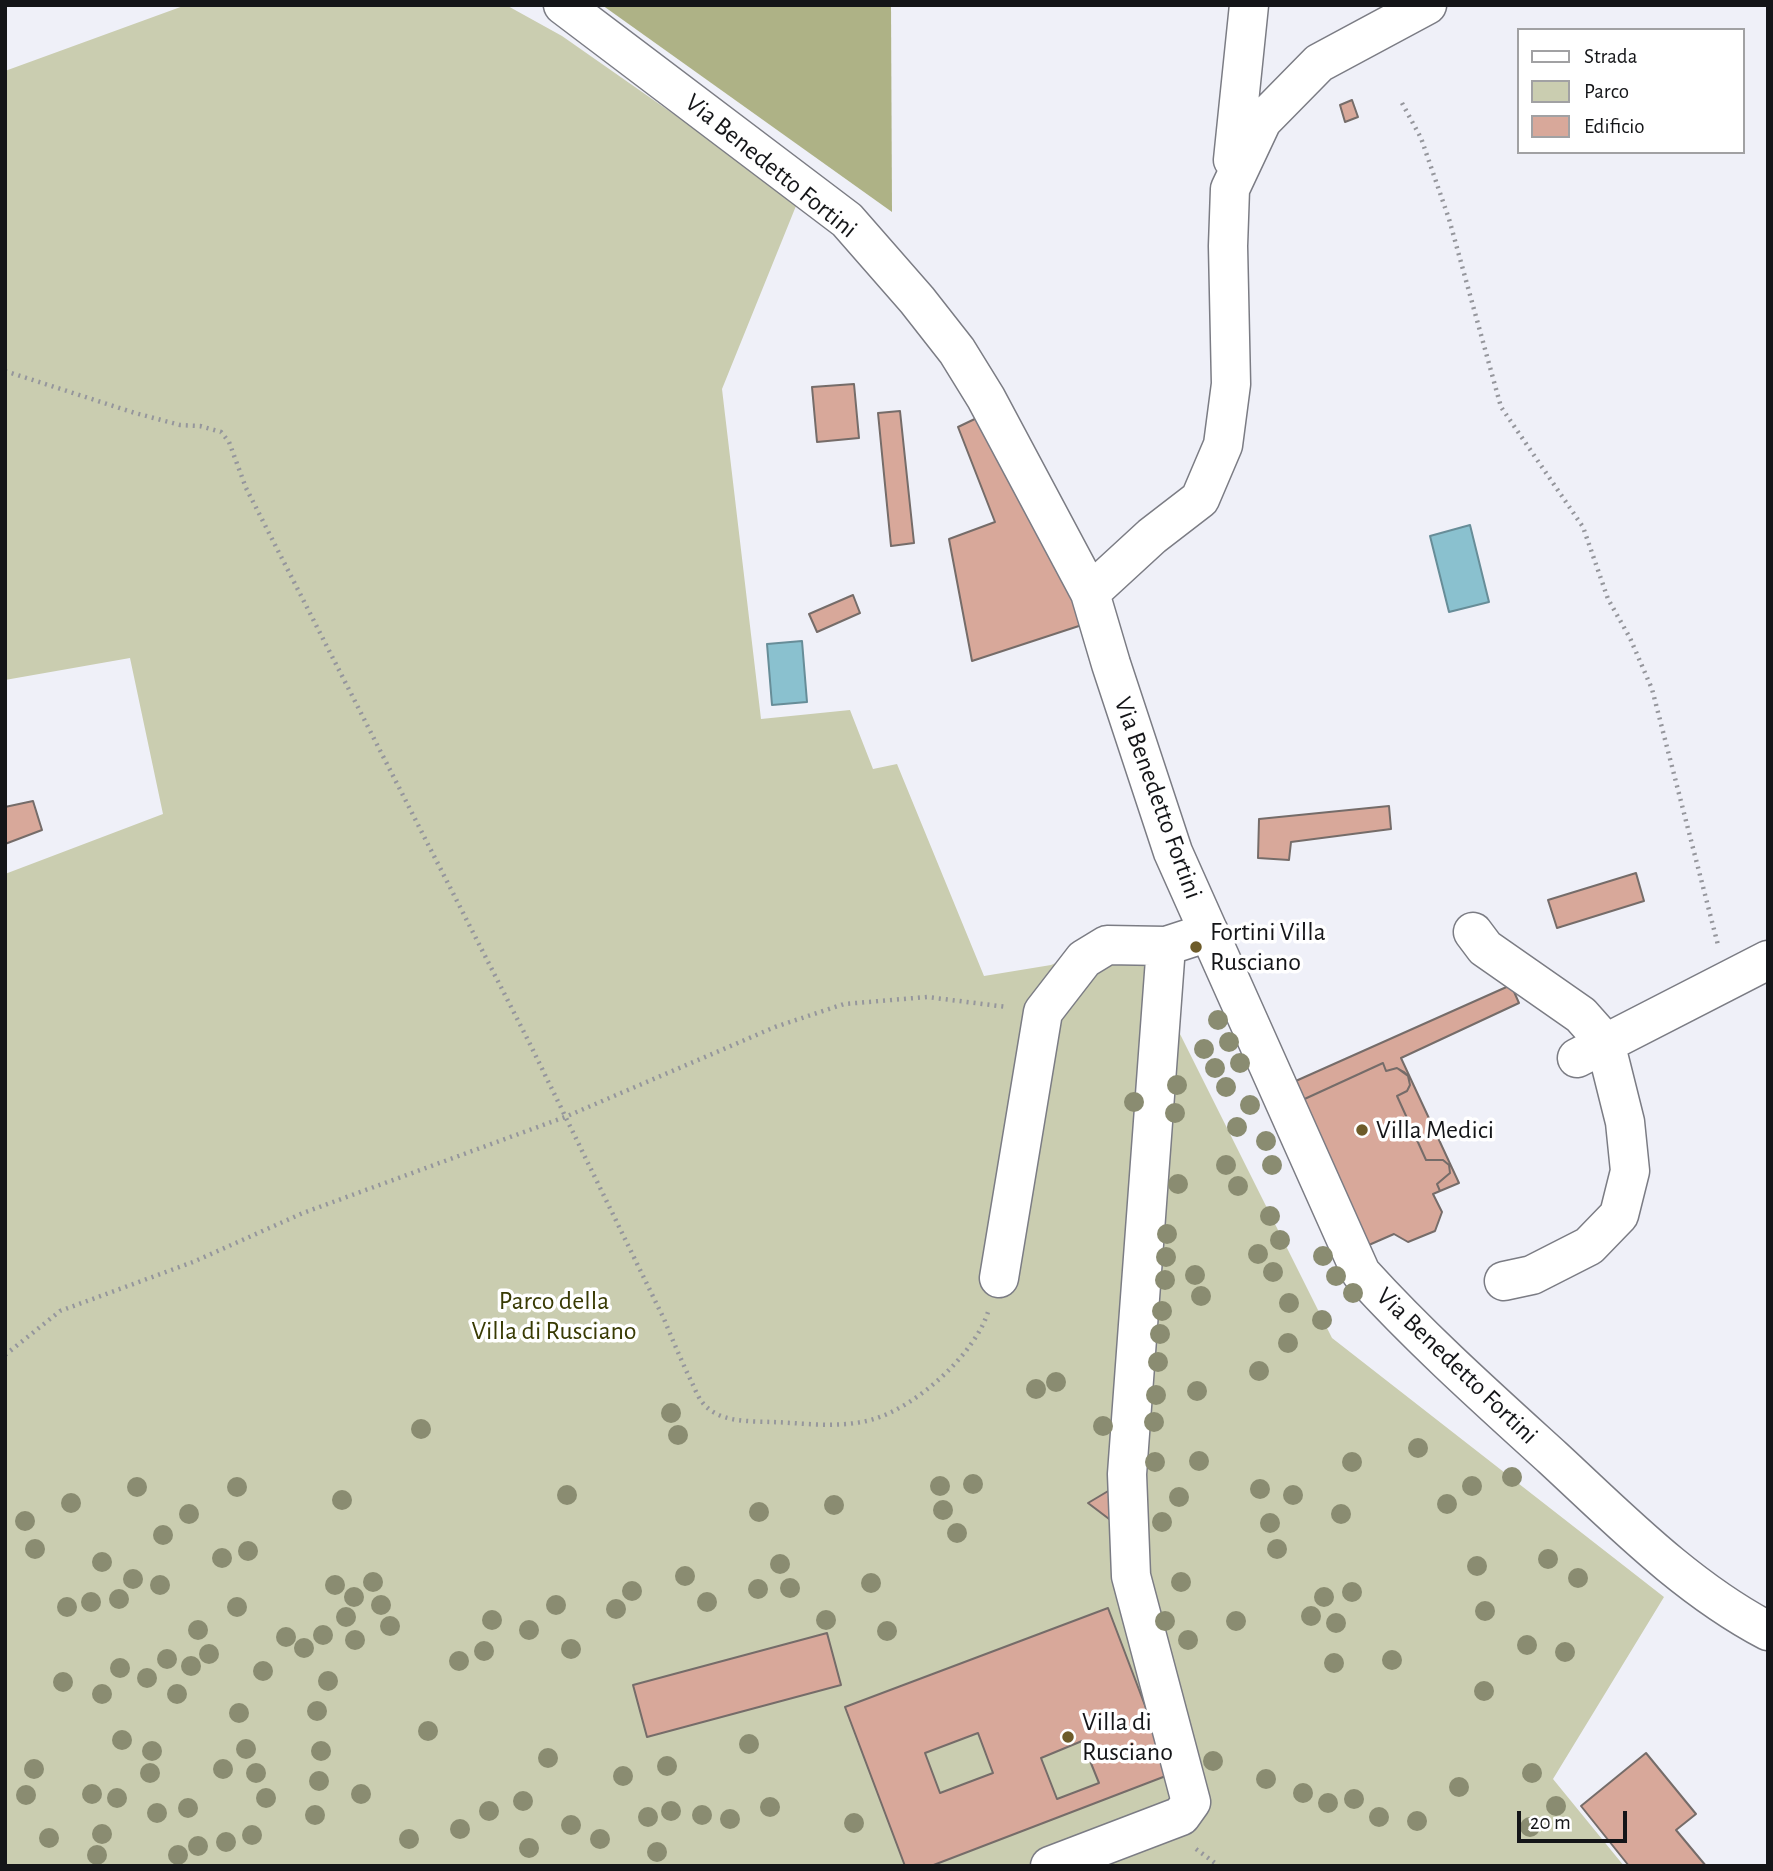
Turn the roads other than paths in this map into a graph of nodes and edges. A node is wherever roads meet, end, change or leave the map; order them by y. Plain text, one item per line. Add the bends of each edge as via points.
1 (563, 5) edge
2 (1249, 5) edge
3 (1427, 5) edge
4 (1230, 190) junction
5 (1090, 593) junction
6 (1209, 932) junction
7 (1473, 932) dead end
8 (1166, 946) junction
9 (1768, 960) edge
10 (1591, 1050) junction
11 (999, 1278) road end
12 (1504, 1281) dead end
13 (1768, 1632) edge
14 (1050, 1866) edge

1 - 5 street, Via Benedetto Fortini via 856,230 957,351
2 - 4 street
3 - 4 street via 1318,63 1262,121
4 - 5 street via 1231,384 1223,445 1200,499
5 - 6 street, Via Benedetto Fortini via 1173,852
6 - 8 street
6 - 13 street, Via Benedetto Fortini via 1361,1273 1402,1319 1644,1543 1718,1603
7 - 10 street via 1485,948 1581,1015
8 - 11 street via 1107,945 1084,960 1043,1012
8 - 14 street via 1127,1474 1131,1576 1191,1802 1181,1816
9 - 10 street
10 - 12 street via 1625,1122 1630,1171 1619,1215 1590,1246 1532,1275

